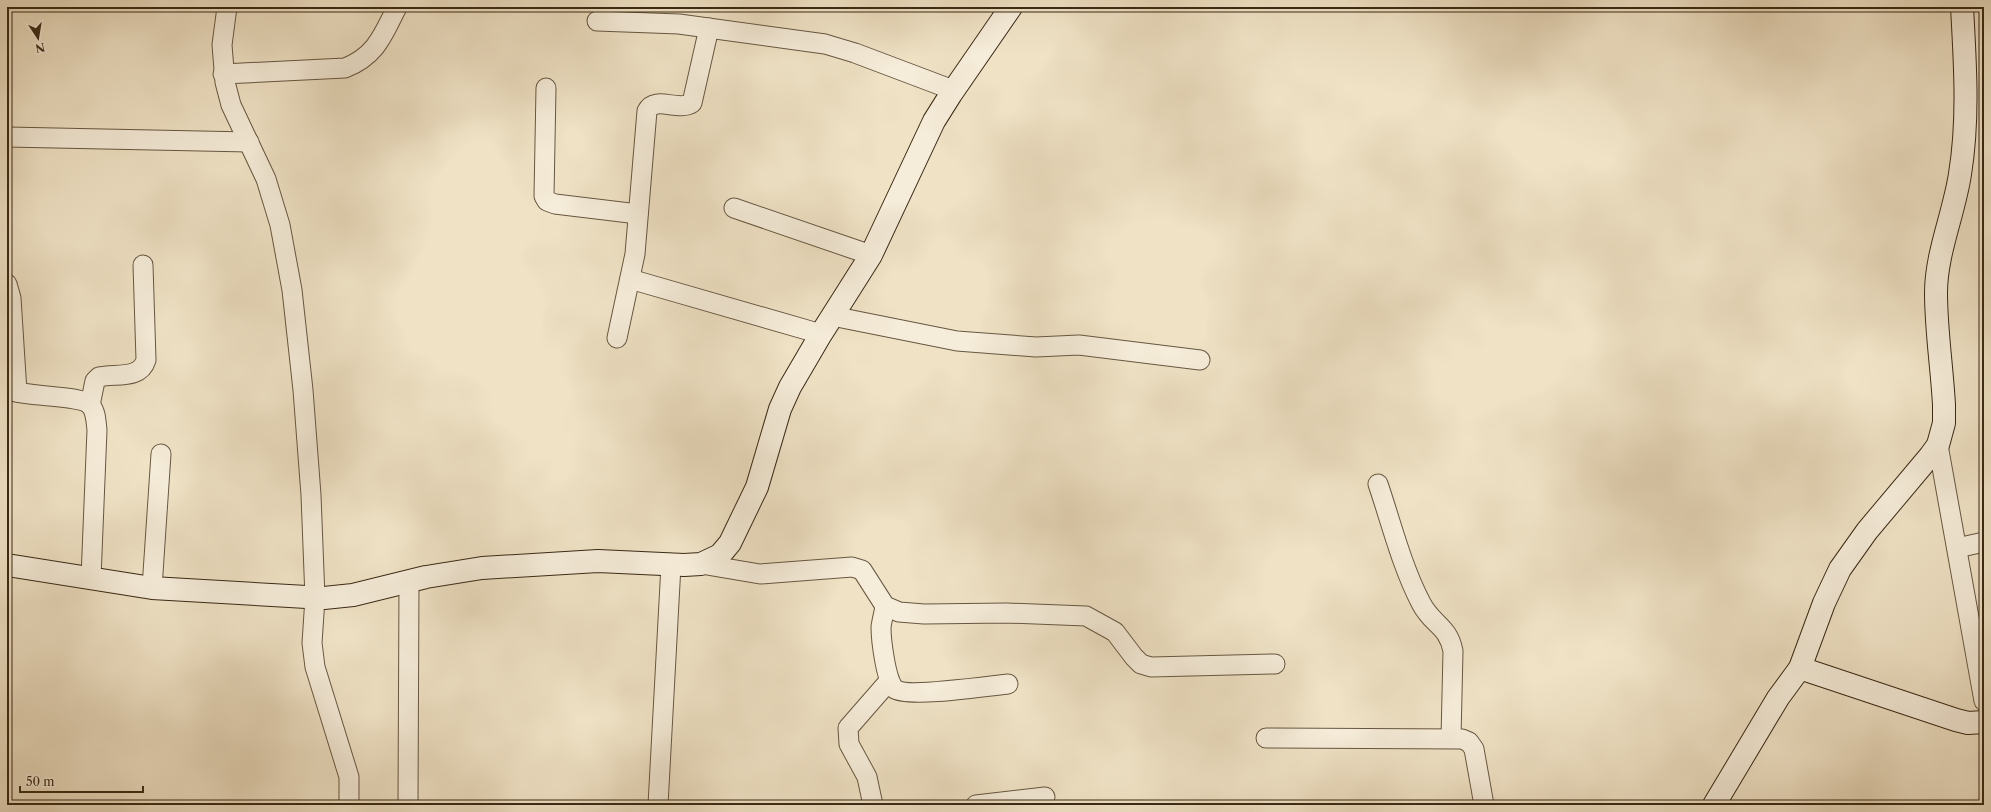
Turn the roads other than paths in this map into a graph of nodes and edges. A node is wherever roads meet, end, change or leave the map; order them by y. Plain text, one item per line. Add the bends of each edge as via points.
1 (227, 7) edge
2 (397, 7) edge
3 (1012, 7) edge
4 (1962, 7) edge
5 (597, 21) dead end
6 (708, 28) junction
7 (224, 74) junction
8 (546, 88) dead end
9 (954, 90) junction
10 (7, 137) edge
11 (249, 142) junction
12 (734, 208) dead end
13 (638, 214) junction
14 (871, 255) junction
15 (143, 265) dead end
16 (630, 279) junction
17 (7, 284) edge
18 (832, 316) junction
19 (820, 334) junction
20 (617, 338) dead end
21 (1200, 360) dead end
22 (12, 391) edge
23 (90, 405) junction
24 (1941, 434) junction
25 (161, 454) dead end
26 (1378, 484) dead end
27 (1984, 542) edge
28 (1957, 548) junction
29 (701, 564) junction
30 (7, 565) edge
31 (671, 565) junction
32 (91, 578) junction
33 (409, 582) junction
34 (152, 588) junction
35 (315, 598) junction
36 (885, 606) junction
37 (1275, 664) dead end
38 (1800, 668) junction
39 (889, 681) junction
40 (1008, 684) dead end
41 (1984, 701) edge
42 (1984, 723) edge
43 (1266, 738) dead end
44 (1451, 738) junction
45 (1045, 797) dead end
46 (349, 805) edge
47 (408, 805) edge
48 (658, 805) edge
49 (873, 805) edge
50 (976, 805) edge
51 (1484, 805) edge
52 (1714, 805) edge

1 - 7 street via 222,45
2 - 7 street via 380,41 368,56 345,68
3 - 9 street
4 - 24 street via 1965,132 1960,174 1936,293 1943,380
5 - 6 street via 680,24
6 - 9 street via 824,44
6 - 13 street via 692,103 679,107 655,103 649,106 647,111
7 - 11 street via 231,105
8 - 13 street via 544,196 555,204
9 - 14 street via 934,121
10 - 11 street
11 - 35 street via 271,194 280,225 292,290 307,443
12 - 14 street
13 - 16 street
14 - 18 street
15 - 23 street via 146,360 144,367 138,372 126,375 99,377 95,382
16 - 19 street
16 - 20 street
17 - 22 street via 11,298
18 - 19 street
18 - 21 street via 957,342 1036,347 1079,345
19 - 29 street via 780,409 757,487 730,543 720,555
22 - 23 street via 82,400
23 - 32 street via 95,414 97,430
24 - 28 street
24 - 38 street via 1930,456 1867,531 1840,569 1824,603
25 - 34 street
26 - 44 street via 1415,592 1428,616 1450,638
27 - 28 street
28 - 41 street
29 - 31 street
29 - 36 street via 760,574 852,567 862,570
30 - 32 street
31 - 33 street via 573,561 482,568
31 - 48 street
32 - 34 street
33 - 35 street via 353,595
33 - 47 street
34 - 35 street
35 - 46 street via 312,643 315,667 349,777
36 - 37 street via 899,612 924,614 1007,613 1086,616 1114,632 1141,664 1151,667
36 - 39 street via 881,628
38 - 42 street via 1956,720
38 - 52 street via 1778,698
39 - 40 street via 894,689 902,692
39 - 49 street via 851,723 848,735 854,755 867,777
43 - 44 street
44 - 51 street via 1469,742 1474,748
45 - 50 street

